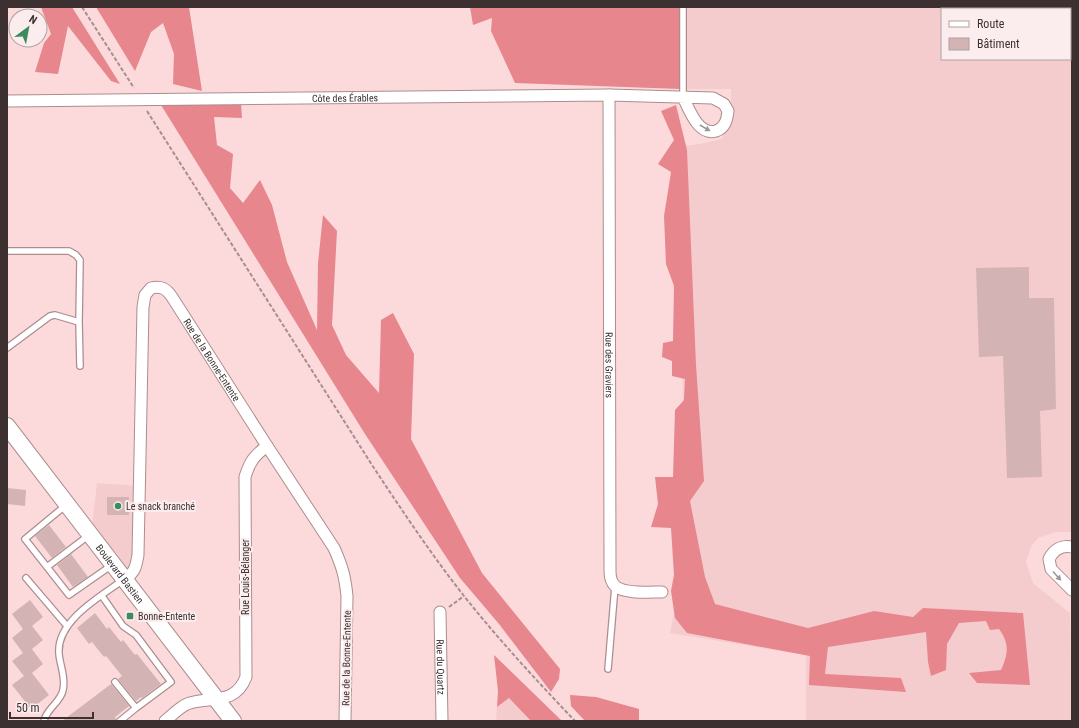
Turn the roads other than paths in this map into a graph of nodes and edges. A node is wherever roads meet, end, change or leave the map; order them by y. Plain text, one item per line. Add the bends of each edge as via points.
1 (683, 7) edge
2 (609, 95) junction
3 (683, 98) joint
4 (7, 101) edge
5 (7, 251) edge
6 (79, 322) junction
7 (7, 348) edge
8 (80, 366) dead end
9 (7, 426) edge
10 (267, 446) junction
11 (67, 504) junction
12 (90, 534) junction
13 (1072, 547) edge
14 (113, 564) junction
15 (47, 567) junction
16 (26, 578) dead end
17 (124, 579) junction
18 (614, 586) junction
19 (1072, 590) edge
20 (662, 592) dead end
21 (102, 596) junction
22 (440, 612) dead end
23 (67, 626) junction
24 (608, 669) dead end
25 (115, 682) dead end
26 (216, 699) junction
27 (136, 708) junction
28 (44, 721) edge
29 (120, 721) edge
30 (165, 721) edge
31 (233, 721) edge
32 (345, 721) edge
33 (442, 721) edge

1 - 3 lane
2 - 3 street, Côte des Érables
2 - 4 street, Côte des Érables
2 - 18 street, Rue des Graviers via 610,571
5 - 6 lane via 69,251 76,255 80,260
6 - 7 lane via 50,316
6 - 8 lane
9 - 11 main road, Boulevard Bastien
10 - 17 street, Rue de la Bonne-Entente via 167,289 159,286 151,288 145,295 143,307 138,555 132,574
10 - 26 street, Rue Louis-Bélanger via 255,455 245,477 246,677 235,694
10 - 32 street, Rue de la Bonne-Entente via 334,548 345,576
11 - 12 main road, Boulevard Bastien
11 - 15 lane via 25,539
12 - 14 main road, Boulevard Bastien
12 - 15 lane
13 -> 19 street via 1064,546 1052,553 1049,559 1051,569
14 - 15 lane via 68,595
14 - 17 main road, Boulevard Bastien
16 - 23 lane
17 - 21 lane
17 - 26 main road, Boulevard Bastien
18 - 20 street via 629,591
18 - 24 lane
21 - 23 lane
21 - 27 lane via 123,626 136,635 171,682
22 - 33 street, Rue du Quartz
23 - 28 lane via 59,653 64,678 63,691
25 - 27 lane
26 - 30 street, Rue Louis-Bélanger via 187,704
26 - 31 main road, Boulevard Bastien
27 - 29 lane

